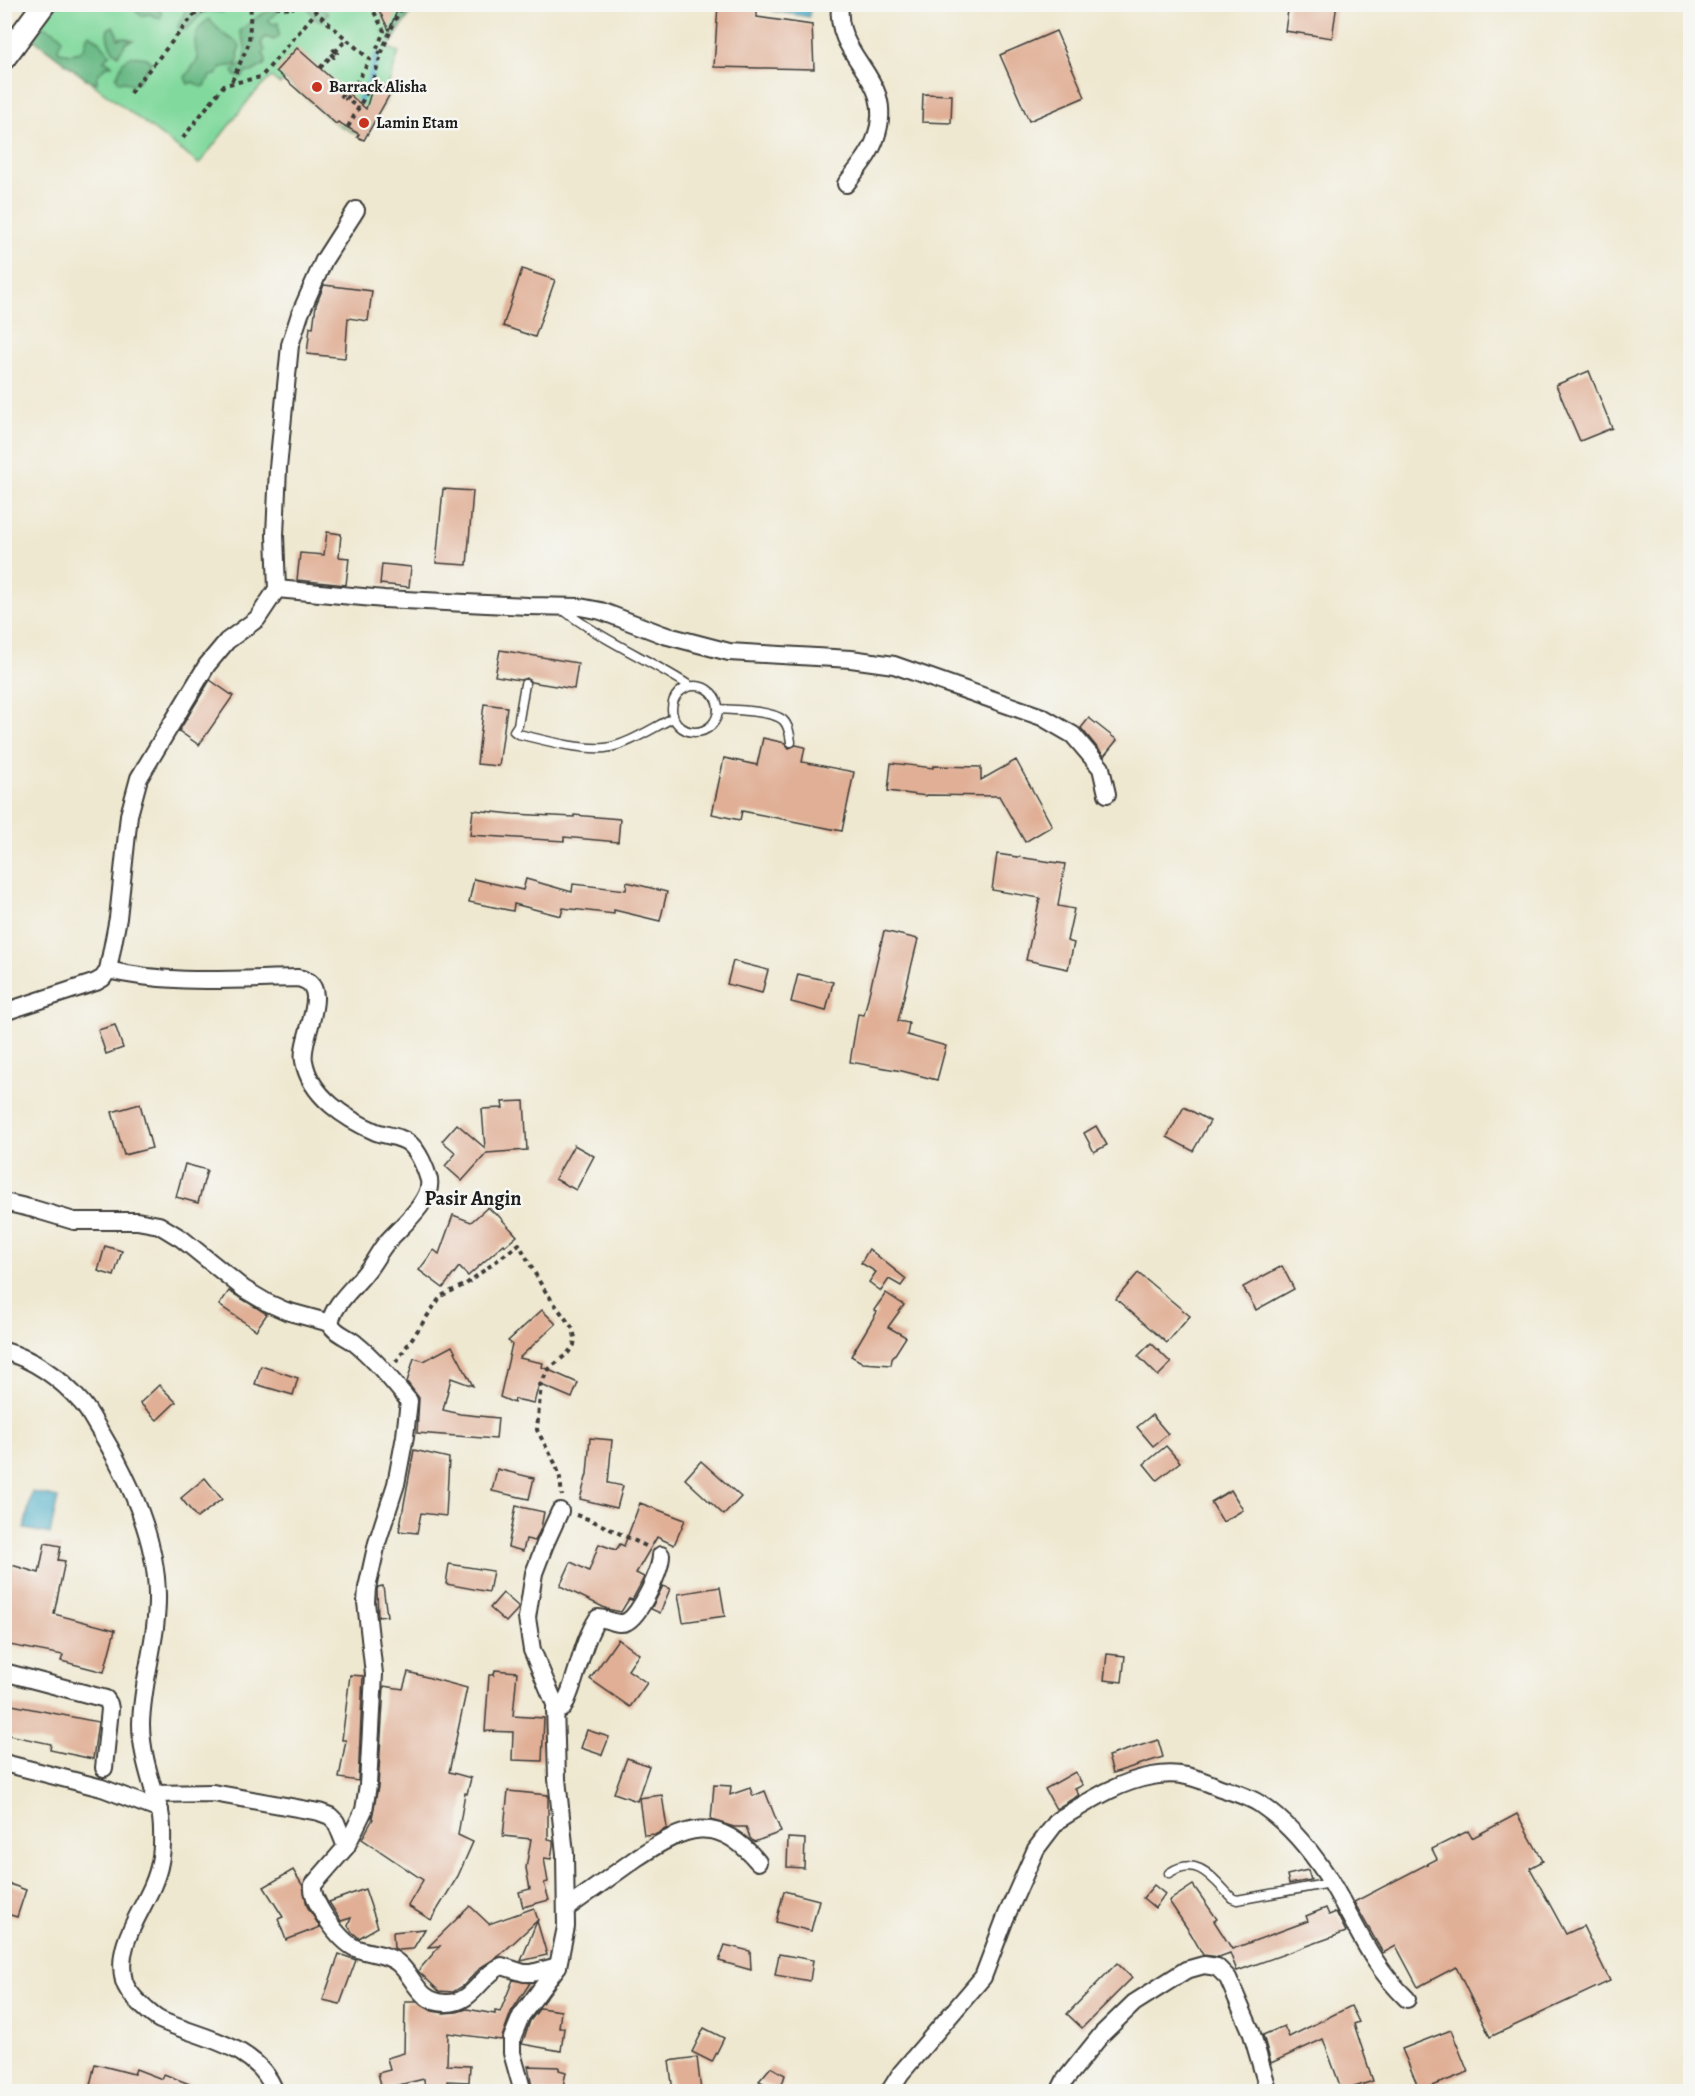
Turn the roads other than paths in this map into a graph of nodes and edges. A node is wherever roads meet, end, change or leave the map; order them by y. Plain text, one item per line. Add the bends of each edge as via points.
1 (44, 4) edge
2 (840, 4) edge
3 (4, 58) edge
4 (846, 184) dead end
5 (356, 210) dead end
6 (277, 589) junction
7 (559, 607) junction
8 (525, 684) dead end
9 (690, 686) junction
10 (718, 709) junction
11 (673, 718) junction
12 (792, 742) dead end
13 (1107, 794) dead end
14 (108, 970) junction
15 (4, 1012) edge
16 (4, 1202) edge
17 (330, 1323) junction
18 (4, 1351) edge
19 (560, 1511) road end
20 (661, 1555) road end
21 (4, 1672) edge
22 (555, 1711) junction
23 (4, 1763) edge
24 (104, 1768) dead end
25 (153, 1794) junction
26 (160, 1810) junction
27 (346, 1847) junction
28 (758, 1862) dead end
29 (1169, 1874) dead end
30 (1331, 1883) junction
31 (567, 1908) junction
32 (558, 1966) junction
33 (1407, 1999) dead end
34 (275, 2091) edge
35 (523, 2091) edge
36 (889, 2091) edge
37 (1059, 2091) edge
38 (1269, 2091) edge

1 - 3 main road
2 - 4 street via 841,32 874,84 880,102 876,138
5 - 6 street via 324,260 290,345 278,468
6 - 7 street via 384,599
6 - 14 street via 257,619 227,641 207,665 139,778 129,814
7 - 9 lane via 596,633
7 - 13 street via 602,611 664,635 729,652 894,665 1042,717 1073,735 1101,768
8 - 11 lane via 514,730 518,734 605,748
9 - 10 lane via 712,694
9 - 11 lane via 682,689 673,702
10 - 11 lane via 713,723 699,732 684,730
10 - 12 lane via 782,719
14 - 15 street via 96,982
14 - 17 street via 181,980 297,978 312,985 315,1004 303,1054 311,1079 344,1116 411,1145 422,1161 429,1185 424,1200 335,1308
16 - 17 street via 74,1221 159,1225 266,1302
17 - 27 street via 356,1344 409,1401 396,1484 367,1588 374,1674 368,1785 364,1810
18 - 25 street via 31,1361 60,1380 84,1405 116,1458 143,1522 155,1561 157,1596 141,1725
19 - 22 street via 534,1573 527,1618 532,1650
20 - 22 street via 661,1563 632,1618 619,1623 598,1618 590,1630 571,1694 563,1708
21 - 24 street via 106,1699 110,1710
22 - 31 street
23 - 26 street via 102,1788
25 - 26 street
25 - 27 street via 213,1793 320,1812 336,1822
26 - 34 street via 160,1862 149,1896 128,1935 122,1965 124,1983 135,2000 158,2019 231,2047 256,2063
27 - 32 street via 313,1885 319,1906 343,1939 357,1949 397,1961 415,1986 431,1998 457,2002 502,1966 532,1973
28 - 31 street via 726,1835 688,1830 661,1842
29 - 30 lane via 1183,1867 1199,1868 1237,1900
30 - 33 street via 1371,1956
30 - 36 street via 1311,1852 1279,1818 1259,1803 1201,1779 1152,1776 1105,1791 1058,1820 1046,1833 1005,1918 983,1977
31 - 32 street
32 - 35 street via 521,2016 512,2038 512,2053
37 - 38 street via 1101,2034 1134,2003 1186,1970 1204,1965 1217,1967 1228,1978 1251,2031

